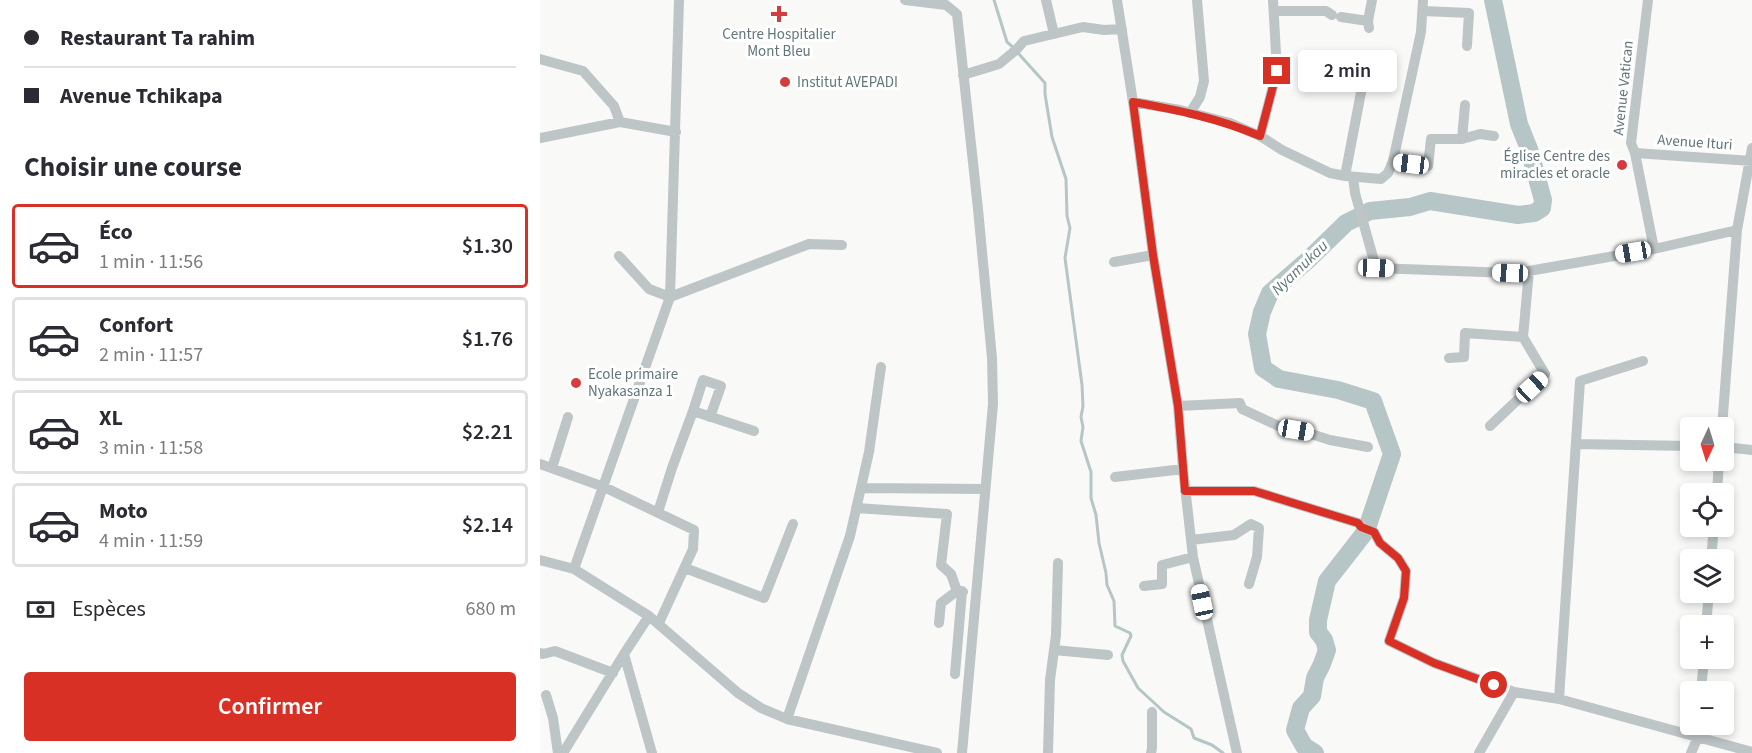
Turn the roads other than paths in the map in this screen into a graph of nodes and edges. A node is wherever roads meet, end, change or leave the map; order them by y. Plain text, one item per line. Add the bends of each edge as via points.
1 (679, 0) edge
2 (905, 0) edge
3 (1046, 0) edge
4 (1117, 0) edge
5 (1197, 0) edge
6 (1372, 0) edge
7 (1648, 0) edge
8 (1273, 5) edge
9 (1423, 6) edge
10 (1122, 29) junction
11 (1054, 34) junction
12 (1467, 46) dead end
13 (540, 59) edge
14 (1367, 61) dead end
15 (963, 75) junction
16 (1133, 102) junction
17 (1465, 105) dead end
18 (1190, 113) junction
19 (620, 122) junction
20 (676, 132) junction
21 (1260, 136) junction
22 (1494, 136) dead end
23 (540, 138) edge
24 (1462, 139) junction
25 (1752, 148) edge
26 (1635, 153) junction
27 (1393, 161) junction
28 (1751, 161) edge
29 (1349, 176) junction
30 (1737, 230) junction
31 (842, 244) dead end
32 (1654, 249) junction
33 (1153, 255) junction
34 (619, 256) dead end
35 (1114, 262) dead end
36 (1529, 271) junction
37 (670, 297) junction
38 (1523, 337) junction
39 (1449, 358) dead end
40 (1643, 361) dead end
41 (881, 368) dead end
42 (1178, 406) junction
43 (693, 411) junction
44 (568, 417) dead end
45 (710, 417) junction
46 (1723, 417) edge
47 (1490, 426) dead end
48 (754, 431) dead end
49 (1576, 444) junction
50 (1680, 446) edge
51 (1368, 447) dead end
52 (1734, 448) edge
53 (1752, 450) edge
54 (540, 464) edge
55 (552, 468) junction
56 (1183, 470) junction
57 (1115, 477) dead end
58 (604, 487) junction
59 (861, 488) junction
60 (985, 489) junction
61 (1185, 491) junction
62 (856, 508) junction
63 (658, 512) junction
64 (793, 524) dead end
65 (1191, 540) junction
66 (1193, 557) junction
67 (540, 560) edge
68 (1058, 563) dead end
69 (685, 568) junction
70 (574, 569) junction
71 (1249, 584) dead end
72 (1144, 586) dead end
73 (959, 591) junction
74 (976, 593) junction
75 (649, 616) junction
76 (659, 623) junction
77 (939, 623) dead end
78 (1054, 650) junction
79 (540, 653) edge
80 (624, 654) junction
81 (1108, 655) dead end
82 (613, 673) junction
83 (955, 674) dead end
84 (1514, 692) junction
85 (546, 695) dead end
86 (1559, 699) junction
87 (1152, 712) dead end
88 (787, 719) junction
89 (1698, 737) junction
90 (1237, 752) edge
91 (1752, 752) edge
92 (558, 753) edge
93 (563, 753) edge
94 (652, 753) edge
95 (937, 753) edge
96 (962, 753) edge
97 (1048, 753) edge
98 (1151, 753) edge
99 (1479, 753) edge
100 (1690, 753) edge

1 - 20 street
2 - 15 street via 946,5 957,14
3 - 11 street
4 - 10 street
5 - 18 street via 1204,81
6 - 8 street via 1369,25 1326,11
7 - 26 street, Avenue Vatican via 1631,143
8 - 21 street via 1277,71
9 - 12 street via 1469,13
9 - 27 street
10 - 11 street via 1083,27
10 - 16 street
11 - 15 street via 1024,41 999,64
13 - 19 street via 583,71 614,106
14 - 29 street
15 - 60 street via 992,358 993,404
16 - 18 street
16 - 33 street
17 - 24 street
18 - 21 street
19 - 20 street
19 - 23 street
20 - 37 street
21 - 29 street via 1330,173
22 - 24 street via 1480,134
24 - 27 street via 1431,139 1428,166
25 - 28 street
26 - 28 street, Avenue Ituri
26 - 32 street, Avenue Vatican
27 - 29 street via 1381,179
28 - 30 street
29 - 36 street via 1376,268
30 - 32 street
30 - 46 street
31 - 37 street via 808,244
32 - 36 street
33 - 35 street
33 - 42 street
34 - 37 street via 649,289
36 - 38 street
37 - 58 street
38 - 39 street via 1465,333 1464,357
38 - 47 street via 1545,374
40 - 49 street via 1580,381
41 - 59 street
42 - 51 street via 1240,404 1242,409 1283,428
42 - 56 street
43 - 45 street
43 - 45 street via 703,380 721,386
43 - 63 street
44 - 55 street
45 - 48 street
49 - 50 street
49 - 86 street
52 - 53 street
54 - 55 street
55 - 58 street
56 - 57 street
56 - 61 street
58 - 63 street
58 - 70 street
59 - 60 street
59 - 62 street
60 - 74 street
61 - 65 street
61 - 84 street via 1254,491 1374,532 1406,571 1404,598 1389,641 1434,663
62 - 73 street via 946,514 942,565
62 - 88 street via 850,536
63 - 69 street via 694,530 693,549
64 - 69 street via 764,598
65 - 66 street
65 - 71 street via 1234,535 1251,524 1259,528 1257,557
66 - 72 street via 1162,565 1162,584
66 - 90 street
67 - 70 street
68 - 78 street
69 - 76 street
70 - 75 street
73 - 74 street
73 - 77 street via 941,603
73 - 83 street
74 - 96 street
75 - 76 street
75 - 80 street
76 - 88 street via 738,693
78 - 81 street
78 - 97 street
79 - 82 street via 555,651
80 - 82 street
80 - 94 street
82 - 93 street
84 - 86 street
84 - 99 street
85 - 92 street
86 - 89 street
87 - 98 street
88 - 95 street
89 - 91 street
89 - 100 street

